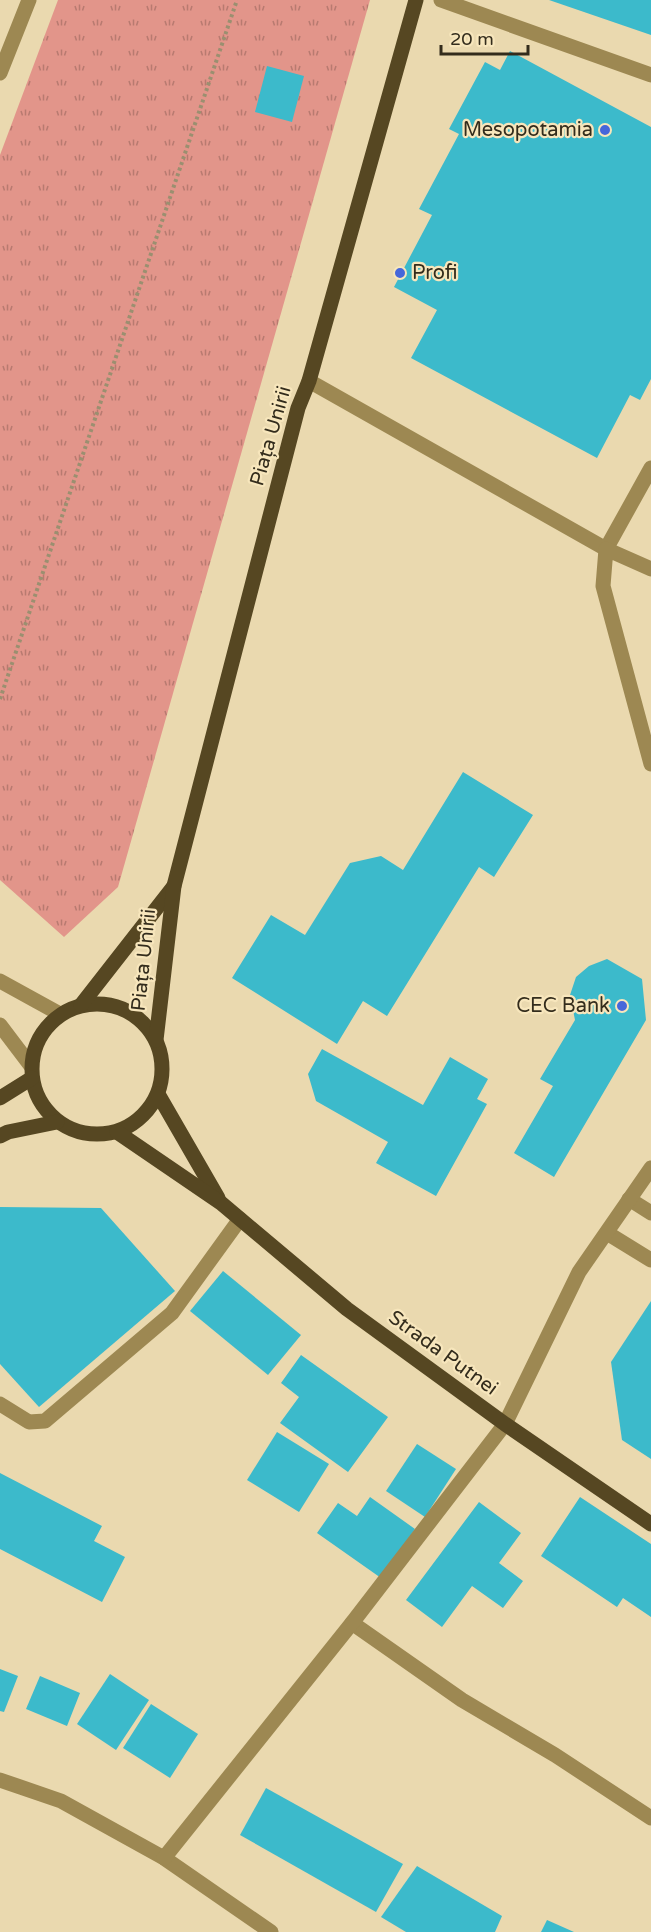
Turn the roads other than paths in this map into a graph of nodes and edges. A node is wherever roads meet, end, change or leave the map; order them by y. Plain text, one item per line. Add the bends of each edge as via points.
1 (29, 0) edge
2 (416, 0) edge
3 (441, 0) edge
4 (0, 73) edge
5 (651, 75) edge
6 (309, 381) junction
7 (651, 468) edge
8 (606, 549) junction
9 (651, 569) edge
10 (651, 764) edge
11 (174, 886) junction
12 (0, 981) edge
13 (81, 1005) junction
14 (60, 1014) junction
15 (0, 1025) edge
16 (156, 1040) junction
17 (32, 1072) junction
18 (158, 1094) junction
19 (0, 1098) edge
20 (57, 1122) junction
21 (117, 1132) junction
22 (0, 1136) edge
23 (651, 1167) edge
24 (629, 1199) junction
25 (221, 1203) junction
26 (651, 1213) edge
27 (240, 1220) junction
28 (607, 1233) junction
29 (651, 1260) edge
30 (0, 1404) edge
31 (505, 1424) junction
32 (651, 1524) edge
33 (352, 1623) junction
34 (0, 1780) edge
35 (651, 1818) edge
36 (164, 1858) junction
37 (271, 1932) edge

1 - 4 street
2 - 6 main road, Piața Unirii
3 - 5 street
6 - 8 street
6 - 11 main road, Piața Unirii via 298,408
7 - 8 street
8 - 9 street
8 - 10 street via 603,586
11 - 13 main road, Piața Unirii
11 - 16 main road, Piața Unirii
12 - 14 street
13 - 14 main road
13 - 16 main road via 103,1003 124,1009 143,1022
14 - 17 main road via 45,1028 35,1046
15 - 17 street
16 - 18 main road via 163,1076
17 - 19 main road
17 - 20 main road via 44,1108
18 - 21 main road via 135,1124
18 - 25 main road, Strada Putnei
20 - 21 main road via 77,1132
20 - 22 main road
21 - 25 main road, Strada Putnei
23 - 24 street
24 - 26 street
24 - 28 street
25 - 27 main road, Strada Putnei
27 - 30 street via 172,1313 45,1421 29,1422
27 - 31 main road, Strada Putnei via 347,1309
28 - 29 street
28 - 31 street via 579,1272
31 - 32 main road, Strada Putnei
31 - 33 street
33 - 35 street via 462,1700
33 - 36 street
34 - 36 street via 61,1801
36 - 37 street

